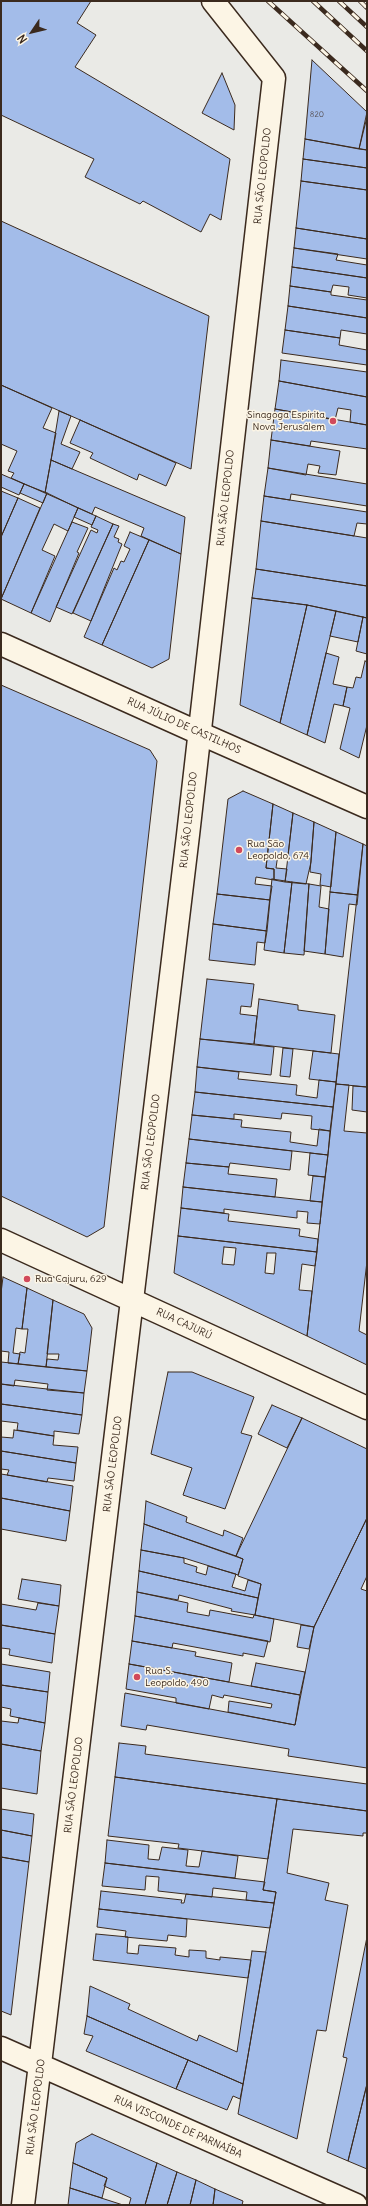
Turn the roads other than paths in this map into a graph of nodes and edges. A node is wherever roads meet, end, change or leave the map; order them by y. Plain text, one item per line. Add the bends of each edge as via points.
1 (213, 1) edge
2 (1, 644) edge
3 (199, 733) junction
4 (367, 807) edge
5 (1, 1240) edge
6 (132, 1300) junction
7 (367, 1408) edge
8 (1, 2048) edge
9 (41, 2066) junction
10 (23, 2205) edge
11 (356, 2205) edge

1 - 3 street, RUA SÃO LEOPOLDO via 274,78
2 - 3 street, RUA JÚLIO DE CASTILHOS
3 - 4 street, RUA JÚLIO DE CASTILHOS
3 - 6 street, RUA SÃO LEOPOLDO
5 - 6 street, RUA CAJURÚ
6 - 7 street, RUA CAJURÚ
6 - 9 street, RUA SÃO LEOPOLDO
8 - 9 street, RUA VISCONDE DE PARNAÍBA
9 - 10 street, RUA SÃO LEOPOLDO
9 - 11 street, RUA VISCONDE DE PARNAÍBA

